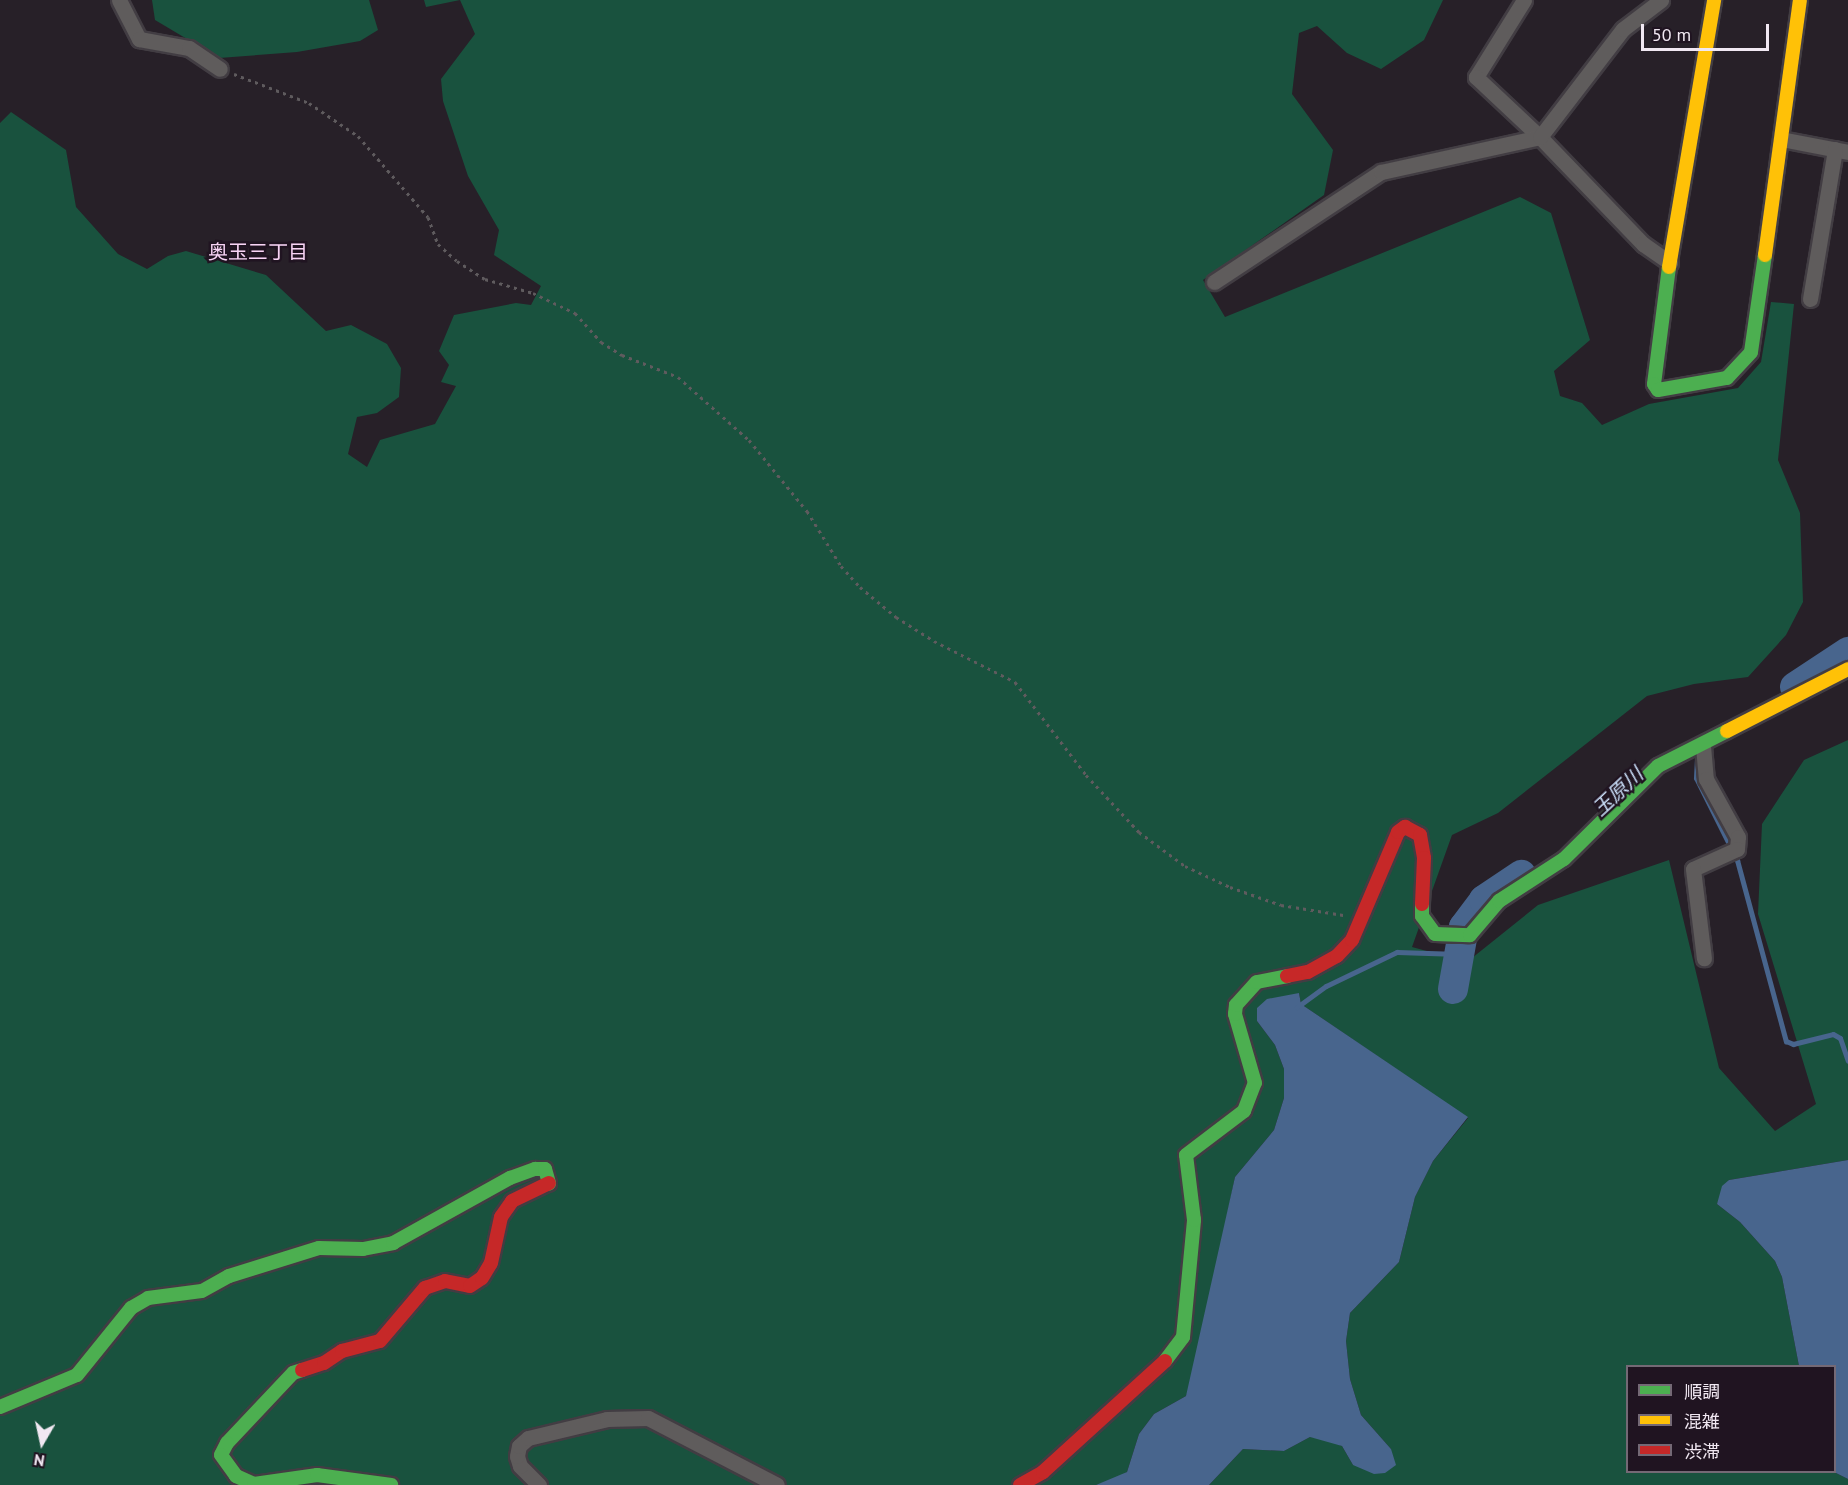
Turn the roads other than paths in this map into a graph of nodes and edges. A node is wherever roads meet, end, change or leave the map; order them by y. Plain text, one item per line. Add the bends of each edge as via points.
1 (119, 0) edge
2 (1524, 0) edge
3 (1661, 0) edge
4 (1713, 0) edge
5 (1800, 0) edge
6 (220, 69) road end
7 (1540, 137) junction
8 (1781, 139) junction
9 (1842, 151) edge
10 (1670, 263) junction
11 (1214, 282) dead end
12 (1810, 299) dead end
13 (1848, 669) edge
14 (1703, 746) junction
15 (1704, 958) dead end
16 (0, 1407) edge
17 (391, 1485) edge
18 (539, 1485) edge
19 (777, 1485) edge
20 (1020, 1485) edge

1 - 6 street via 139,39 189,48
2 - 7 street via 1476,77
3 - 7 street via 1623,29
4 - 10 street
5 - 8 street
7 - 10 street via 1643,244
7 - 11 street via 1381,172
8 - 9 street
8 - 10 street via 1751,352 1727,378 1668,391 1658,390 1654,384
9 - 12 street
13 - 14 street
14 - 15 street via 1706,779 1738,837 1734,850 1693,869
14 - 20 street via 1658,766 1564,859 1499,901 1463,935 1435,934 1422,916 1423,846 1420,835 1406,827 1392,840 1362,919 1352,940 1337,956 1308,972 1257,982 1242,996 1235,1014 1255,1083 1244,1111 1186,1155 1194,1220 1183,1337 1164,1362 1043,1473
16 - 17 street via 77,1375 131,1308 148,1298 202,1291 229,1276 319,1248 363,1249 393,1243 510,1178 535,1168 545,1169 549,1184 512,1201 501,1217 491,1263 482,1278 470,1286 445,1281 425,1288 380,1341 342,1351 324,1363 293,1373 227,1443 222,1455 237,1476 254,1484 317,1476
18 - 19 street via 520,1466 517,1456 519,1446 528,1437 607,1419 648,1418

